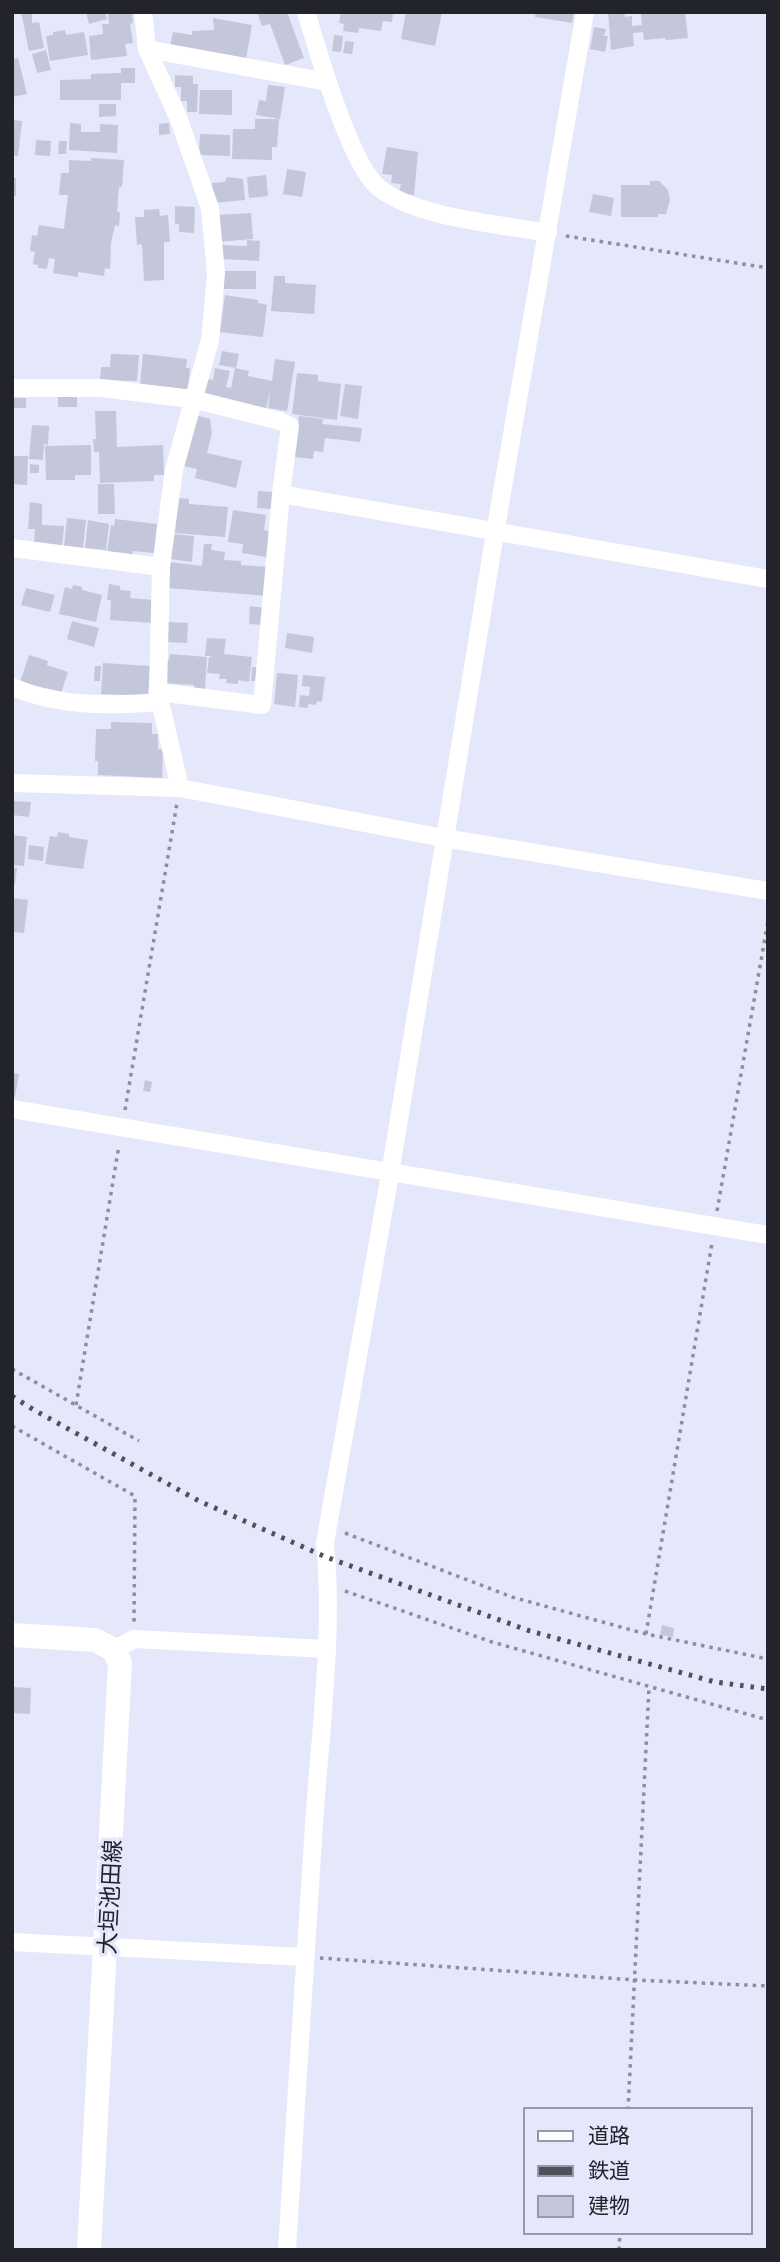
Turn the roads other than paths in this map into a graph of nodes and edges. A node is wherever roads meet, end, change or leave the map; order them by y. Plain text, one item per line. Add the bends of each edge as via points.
1 (143, 12) edge
2 (306, 12) edge
3 (585, 12) edge
4 (147, 49) junction
5 (328, 82) junction
6 (548, 233) junction
7 (12, 388) edge
8 (192, 399) junction
9 (281, 494) junction
10 (495, 533) junction
11 (12, 548) edge
12 (161, 567) junction
13 (768, 579) edge
14 (12, 687) edge
15 (159, 697) junction
16 (12, 783) edge
17 (180, 788) junction
18 (444, 838) junction
19 (768, 891) edge
20 (12, 1109) edge
21 (390, 1174) junction
22 (768, 1235) edge
23 (12, 1635) edge
24 (124, 1645) junction
25 (326, 1650) junction
26 (12, 1942) edge
27 (106, 1947) junction
28 (304, 1957) junction
29 (89, 2250) edge
30 (287, 2250) edge

1 - 4 street
2 - 5 street
3 - 6 street
4 - 5 street
4 - 8 street via 178,117 210,208 215,273 210,340
5 - 6 street via 359,161 377,187 433,213
6 - 10 street
7 - 8 street via 101,388
8 - 9 street via 289,426
8 - 12 street via 174,470
9 - 10 street
9 - 15 street via 261,705
10 - 13 street
10 - 18 street
11 - 12 street
12 - 15 street
14 - 15 street via 73,704 116,705
15 - 17 street
16 - 17 street
17 - 18 street
18 - 19 street
18 - 21 street
20 - 21 street
21 - 22 street
21 - 25 street via 325,1543 329,1585
23 - 24 main road
24 - 25 street
24 - 27 main road, 大垣池田線
25 - 28 street
26 - 27 street
27 - 28 street
27 - 29 main road, 大垣池田線
28 - 30 street

